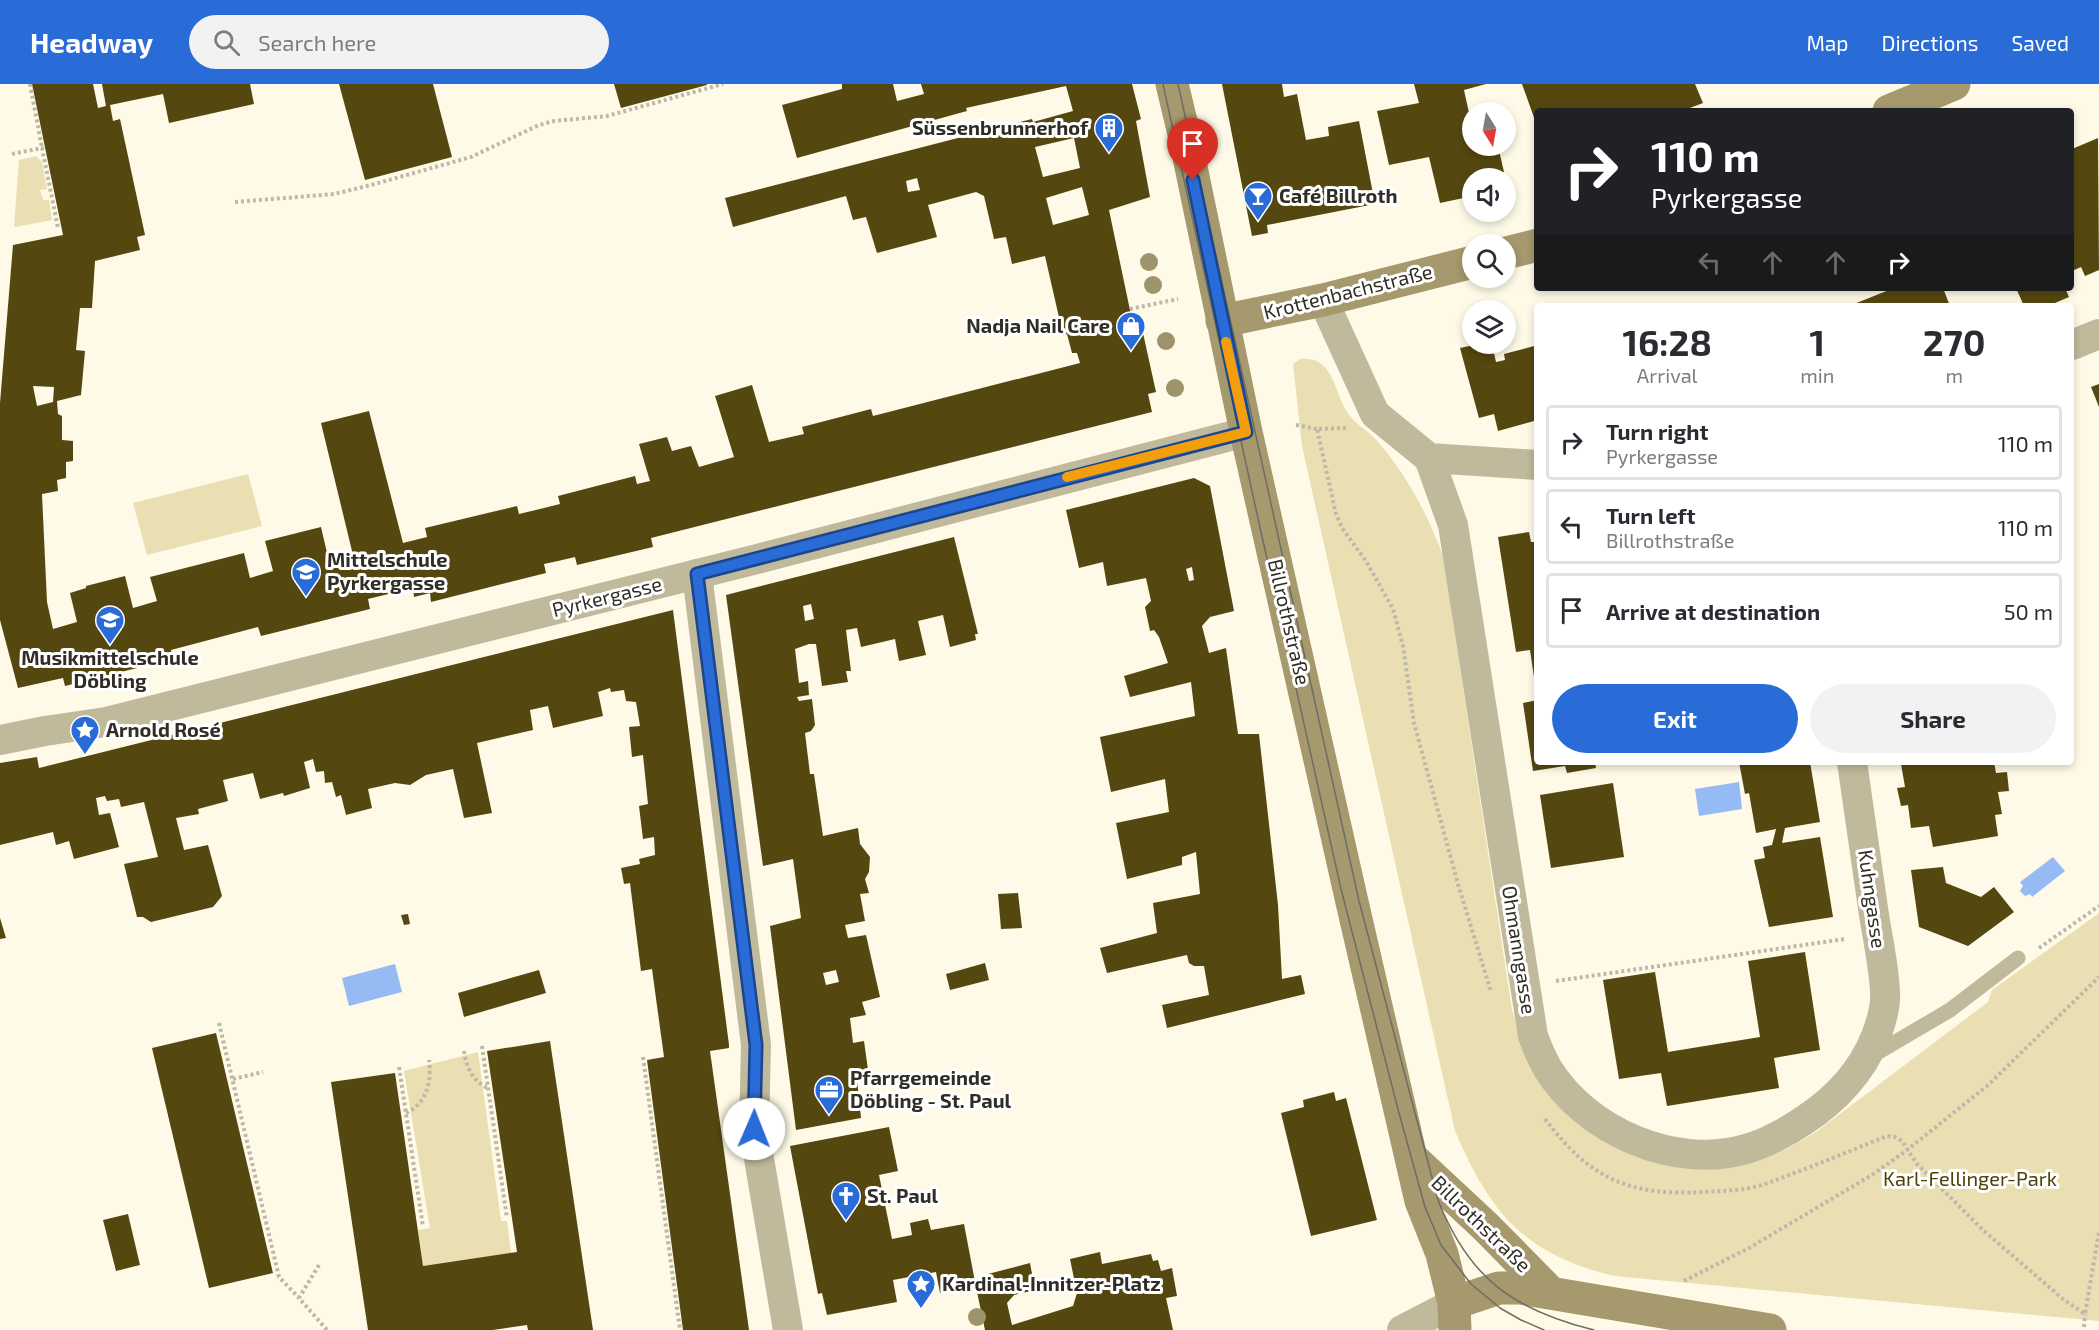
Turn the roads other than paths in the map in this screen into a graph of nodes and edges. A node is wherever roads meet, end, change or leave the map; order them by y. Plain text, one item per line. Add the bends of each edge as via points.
1 (1172, 84) edge
2 (1954, 84) edge
3 (1896, 108) edge
4 (1534, 246) edge
5 (1516, 250) edge
6 (1462, 265) edge
7 (1323, 300) junction
8 (1222, 321) junction
9 (2099, 334) edge
10 (2074, 344) edge
11 (1246, 432) junction
12 (1429, 458) junction
13 (1534, 465) edge
14 (697, 574) junction
15 (0, 740) edge
16 (1852, 765) edge
17 (2018, 958) road end
18 (1870, 1048) junction
19 (1412, 1158) junction
20 (1549, 1291) junction
21 (1455, 1316) edge
22 (788, 1327) edge
23 (1402, 1330) edge
24 (1770, 1330) edge

1 - 8 main road, Billrothstraße
2 - 3 main road
4 - 5 main road
6 - 7 main road, Krottenbachstraße
7 - 8 main road, Krottenbachstraße
7 - 12 street via 1375,414
8 - 11 main road, Billrothstraße
9 - 10 street
11 - 14 street, Pyrkergasse
11 - 19 main road, Billrothstraße
12 - 13 street
12 - 18 street, Ohmanngasse via 1454,525 1528,1017 1548,1069 1580,1105 1626,1138 1698,1155 1744,1150 1792,1128 1842,1090
14 - 15 street, Pyrkergasse via 106,722
14 - 22 street via 756,1045 754,1129
16 - 18 street, Kuhngasse via 1885,993
17 - 18 lane, Ohmanngasse via 1950,1010
19 - 20 main road, Billrothstraße
19 - 21 main road, Billrothstraße via 1421,1202 1442,1254
20 - 21 main road, Billrothstraße via 1498,1288
20 - 24 main road, Billrothstraße
21 - 23 street

